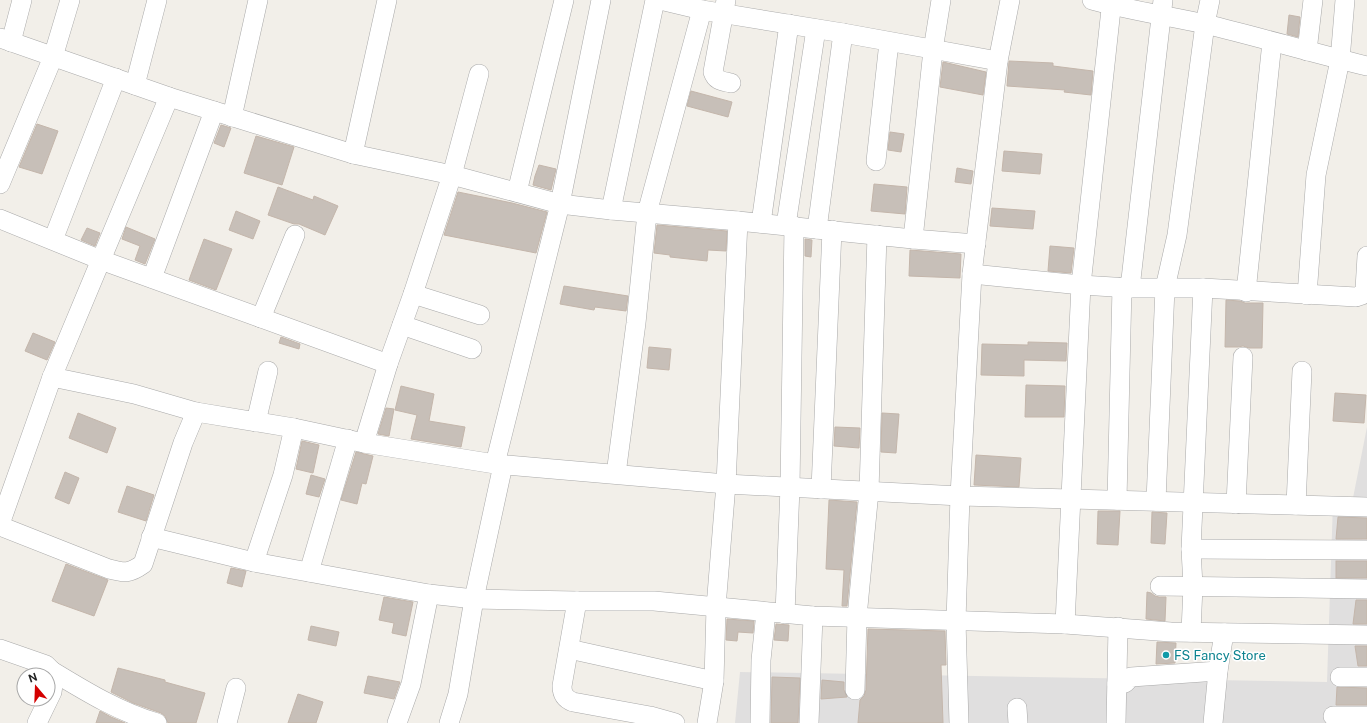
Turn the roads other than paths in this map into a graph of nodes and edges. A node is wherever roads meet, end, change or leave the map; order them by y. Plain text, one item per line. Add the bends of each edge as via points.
1 (22, 0) edge
2 (70, 0) edge
3 (157, 0) edge
4 (258, 0) edge
5 (387, 0) edge
6 (564, 0) edge
7 (601, 0) edge
8 (654, 0) edge
9 (660, 0) edge
10 (941, 0) edge
11 (1010, 0) edge
12 (1092, 0) edge
13 (1210, 0) edge
14 (1313, 0) edge
15 (1345, 0) edge
16 (1112, 3) edge
17 (725, 7) edge
18 (1162, 8) edge
19 (702, 10) junction
20 (789, 24) junction
21 (1205, 24) junction
22 (816, 29) junction
23 (843, 33) junction
24 (5, 40) edge
25 (889, 42) junction
26 (1272, 42) junction
27 (933, 50) junction
28 (1307, 51) junction
29 (53, 56) junction
30 (1340, 60) junction
31 (998, 61) junction
32 (1367, 66) edge
33 (479, 74) dead end
34 (116, 78) junction
35 (731, 83) dead end
36 (135, 85) junction
37 (169, 97) junction
38 (214, 111) junction
39 (232, 117) junction
40 (354, 154) junction
41 (876, 161) dead end
42 (452, 176) junction
43 (0, 184) edge
44 (517, 192) junction
45 (560, 204) junction
46 (611, 210) junction
47 (647, 213) junction
48 (0, 219) edge
49 (738, 220) junction
50 (762, 223) junction
51 (790, 226) junction
52 (825, 229) junction
53 (295, 235) dead end
54 (877, 235) junction
55 (913, 239) junction
56 (52, 240) junction
57 (976, 244) junction
58 (1367, 256) edge
59 (101, 260) junction
60 (972, 274) junction
61 (152, 278) junction
62 (1081, 285) junction
63 (1126, 287) junction
64 (1165, 288) junction
65 (1203, 288) junction
66 (1246, 292) junction
67 (413, 294) junction
68 (1307, 295) junction
69 (1364, 296) edge
70 (480, 315) dead end
71 (261, 318) junction
72 (402, 325) junction
73 (472, 349) dead end
74 (1243, 357) dead end
75 (388, 364) junction
76 (1302, 371) dead end
77 (268, 372) dead end
78 (52, 377) junction
79 (196, 412) junction
80 (256, 422) junction
81 (294, 428) junction
82 (356, 441) junction
83 (499, 464) junction
84 (616, 474) junction
85 (726, 484) junction
86 (790, 487) junction
87 (821, 489) junction
88 (869, 491) junction
89 (960, 496) junction
90 (1070, 499) junction
91 (1117, 500) junction
92 (1156, 501) junction
93 (1194, 502) junction
94 (1236, 504) junction
95 (1296, 505) junction
96 (1367, 507) edge
97 (0, 525) edge
98 (151, 537) junction
99 (1191, 549) junction
100 (1367, 550) edge
101 (254, 562) junction
102 (309, 572) junction
103 (1160, 586) dead end
104 (1193, 586) junction
105 (1367, 589) edge
106 (429, 594) junction
107 (474, 599) junction
108 (577, 602) junction
109 (716, 607) junction
110 (766, 612) junction
111 (785, 614) junction
112 (813, 616) junction
113 (857, 617) junction
114 (956, 621) junction
115 (1065, 624) junction
116 (1118, 627) junction
117 (1191, 632) junction
118 (1224, 633) junction
119 (1367, 635) edge
120 (0, 649) edge
121 (569, 649) junction
122 (48, 667) edge
123 (1218, 672) junction
124 (56, 673) edge
125 (1340, 677) dead end
126 (1367, 677) edge
127 (714, 681) junction
128 (1117, 684) junction
129 (236, 688) dead end
130 (855, 690) dead end
131 (45, 707) edge
132 (1333, 716) dead end
133 (1367, 716) edge
134 (38, 723) edge
135 (157, 723) edge
136 (226, 723) edge
137 (397, 723) edge
138 (449, 723) edge
139 (676, 723) edge
140 (707, 723) edge
141 (760, 723) edge
142 (809, 723) edge
143 (959, 723) edge
144 (1116, 723) edge
145 (1213, 723) edge

1 - 24 street
2 - 29 street
3 - 36 street
4 - 39 street
5 - 40 street
6 - 44 street
7 - 45 street
8 - 46 street
9 - 19 street
10 - 27 street
11 - 31 street
12 - 16 street
13 - 21 street
14 - 28 street
15 - 30 street
16 - 18 street
16 - 62 street
17 - 19 street
17 - 20 street
17 - 35 street via 713,72 718,80
18 - 21 street
18 - 63 street
19 - 47 street
20 - 22 street
20 - 50 street
21 - 26 street
21 - 64 street via 1177,235
22 - 23 street
22 - 51 street
23 - 25 street
23 - 52 street
24 - 29 street
25 - 27 street
25 - 41 street
26 - 28 street
26 - 66 street
27 - 31 street
27 - 55 street
28 - 30 street
29 - 34 street
29 - 43 street
30 - 32 street
30 - 68 street via 1316,175
31 - 57 street
33 - 42 street
34 - 36 street
34 - 56 street
36 - 37 street
37 - 38 street
37 - 59 street
38 - 39 street
38 - 61 street
39 - 40 street
40 - 42 street
42 - 44 street
42 - 67 street
44 - 45 street
45 - 46 street
45 - 83 street
46 - 47 street
47 - 49 street
47 - 84 street via 636,323
48 - 56 street
49 - 50 street
49 - 85 street
50 - 51 street
51 - 52 street
51 - 86 street
52 - 54 street
52 - 87 street
53 - 71 street
54 - 55 street
54 - 88 street
55 - 57 street
56 - 59 street
57 - 60 street
58 - 69 street
59 - 61 street
59 - 78 street
60 - 62 street
60 - 89 street
61 - 71 street
62 - 63 street
62 - 90 street
63 - 64 street
63 - 91 street
64 - 65 street
64 - 92 street
65 - 66 street
65 - 93 street
66 - 68 street
67 - 70 street
67 - 72 street
68 - 69 street
71 - 75 street
72 - 73 street
72 - 75 street
74 - 94 street
75 - 82 street
76 - 95 street
77 - 80 street
78 - 79 street via 134,394
78 - 97 street
79 - 80 street
79 - 98 street
80 - 81 street
81 - 82 street
81 - 101 street via 283,475
82 - 83 street
82 - 102 street
83 - 84 street
83 - 107 street
84 - 85 street
85 - 86 street
85 - 109 street
86 - 87 street
86 - 111 street
87 - 88 street
88 - 89 street
88 - 113 street
89 - 90 street
89 - 114 street
90 - 91 street
90 - 115 street
91 - 92 street
92 - 93 street
93 - 94 street
93 - 99 street
94 - 95 street
95 - 96 street
97 - 98 street via 109,569 125,573 143,564
98 - 101 street
99 - 100 street
99 - 104 street
101 - 102 street
102 - 106 street
103 - 104 street
104 - 105 street
104 - 117 street
106 - 107 street
106 - 137 street via 411,684
107 - 108 street
107 - 138 street via 458,694
108 - 109 street via 654,601
108 - 121 street
109 - 110 street
109 - 127 street
110 - 111 street
110 - 141 street via 761,660
111 - 112 street
112 - 113 street
112 - 142 street
113 - 114 street
113 - 130 street
114 - 115 street
114 - 143 street
115 - 116 street
116 - 117 street
116 - 128 street
117 - 118 street
118 - 119 street
118 - 123 street
120 - 122 street
121 - 127 street
121 - 139 street via 562,686 562,692 567,700
123 - 128 street via 1131,677 1125,683
123 - 145 street
124 - 135 street via 99,699 142,719
125 - 126 street
127 - 140 street
128 - 144 street
129 - 136 street
131 - 134 street
132 - 133 street

